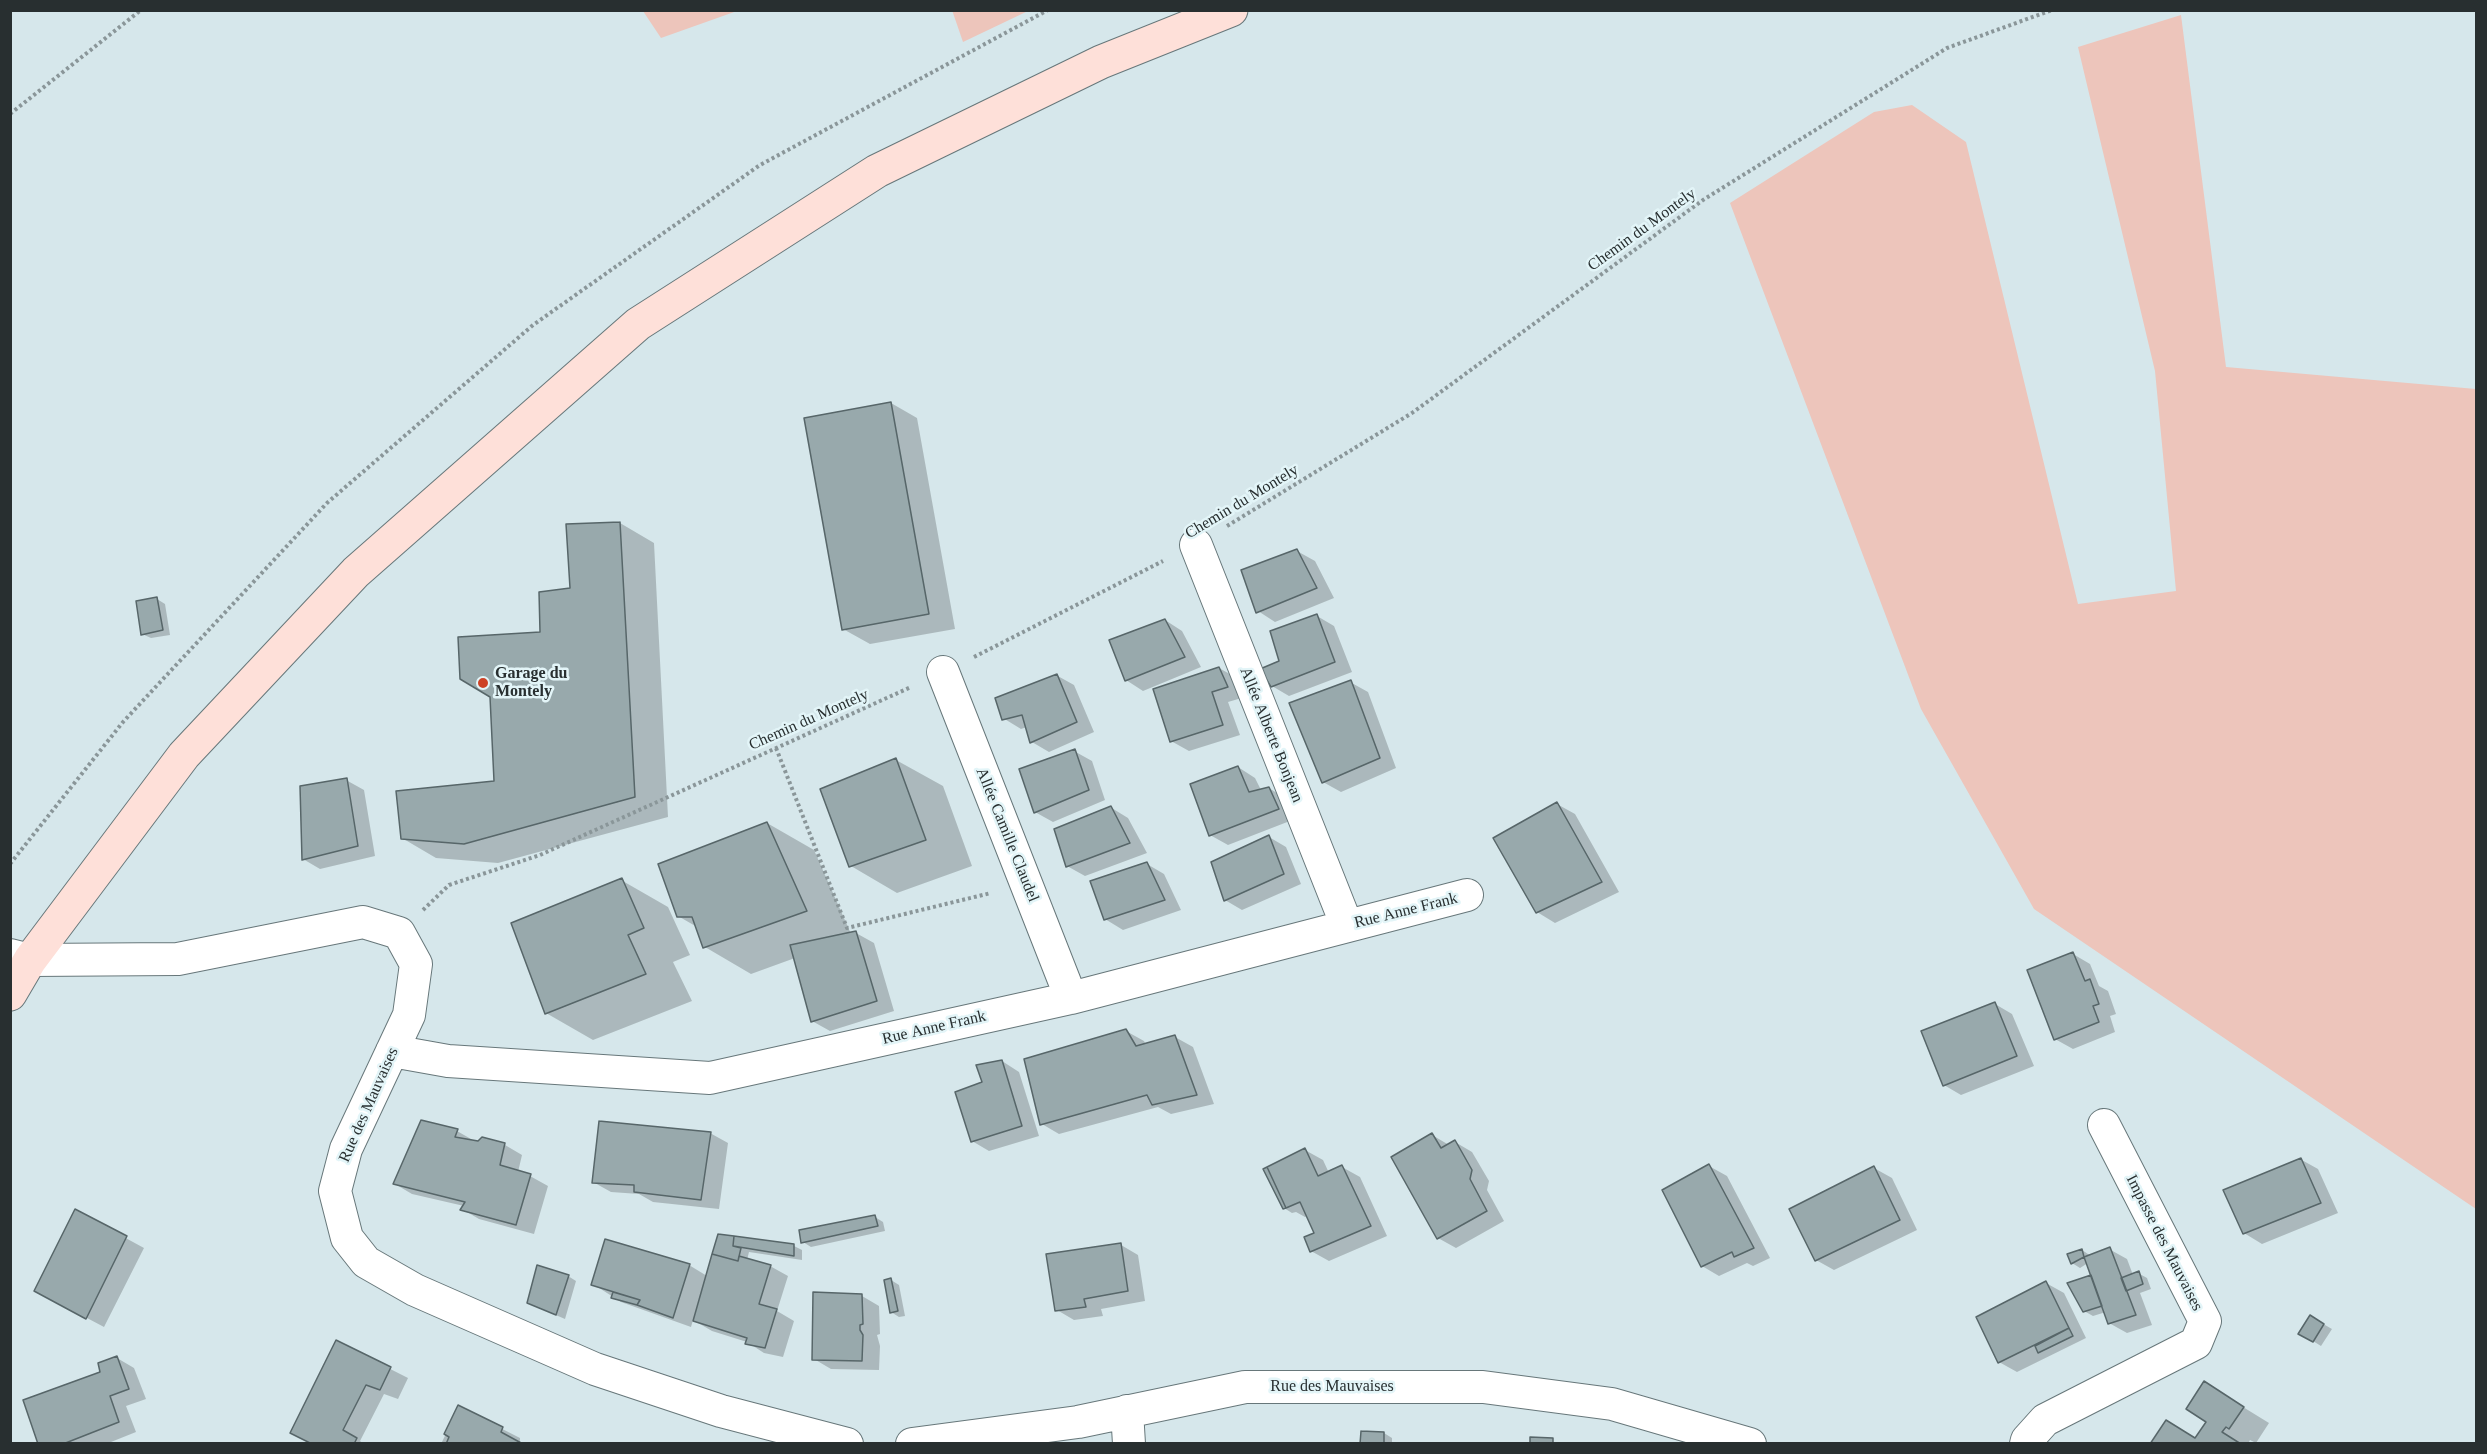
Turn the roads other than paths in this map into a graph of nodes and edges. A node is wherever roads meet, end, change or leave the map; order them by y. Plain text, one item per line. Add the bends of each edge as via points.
1 (1231, 10) edge
2 (1196, 545) road end
3 (943, 672) road end
4 (1467, 895) dead end
5 (1347, 926) junction
6 (20, 958) edge
7 (10, 994) edge
8 (1071, 998) junction
9 (392, 1051) junction
10 (2104, 1125) dead end
11 (1127, 1412) junction
12 (847, 1443) edge
13 (912, 1443) edge
14 (1129, 1443) edge
15 (1750, 1443) edge
16 (2026, 1443) edge

1 - 6 main road via 1101,63 877,171 638,324 356,572 184,755
2 - 5 street, Allée Alberte Bonjean
3 - 8 street, Allée Camille Claudel
4 - 5 street, Rue Anne Frank
5 - 8 street, Rue Anne Frank
6 - 7 main road
6 - 9 street, Rue des Mauvaises via 178,959 363,922 399,933 416,964 409,1015
8 - 9 street, Rue Anne Frank via 710,1078 448,1061
9 - 12 street, Rue des Mauvaises via 346,1149 335,1191 348,1238 366,1262 415,1290 595,1368 721,1411
10 - 16 street, Impasse des Mauvaises via 2205,1322 2196,1343 2045,1420
11 - 13 street, Rue des Mauvaises
11 - 14 street
11 - 15 street, Rue des Mauvaises via 1245,1387 1482,1387 1612,1404

